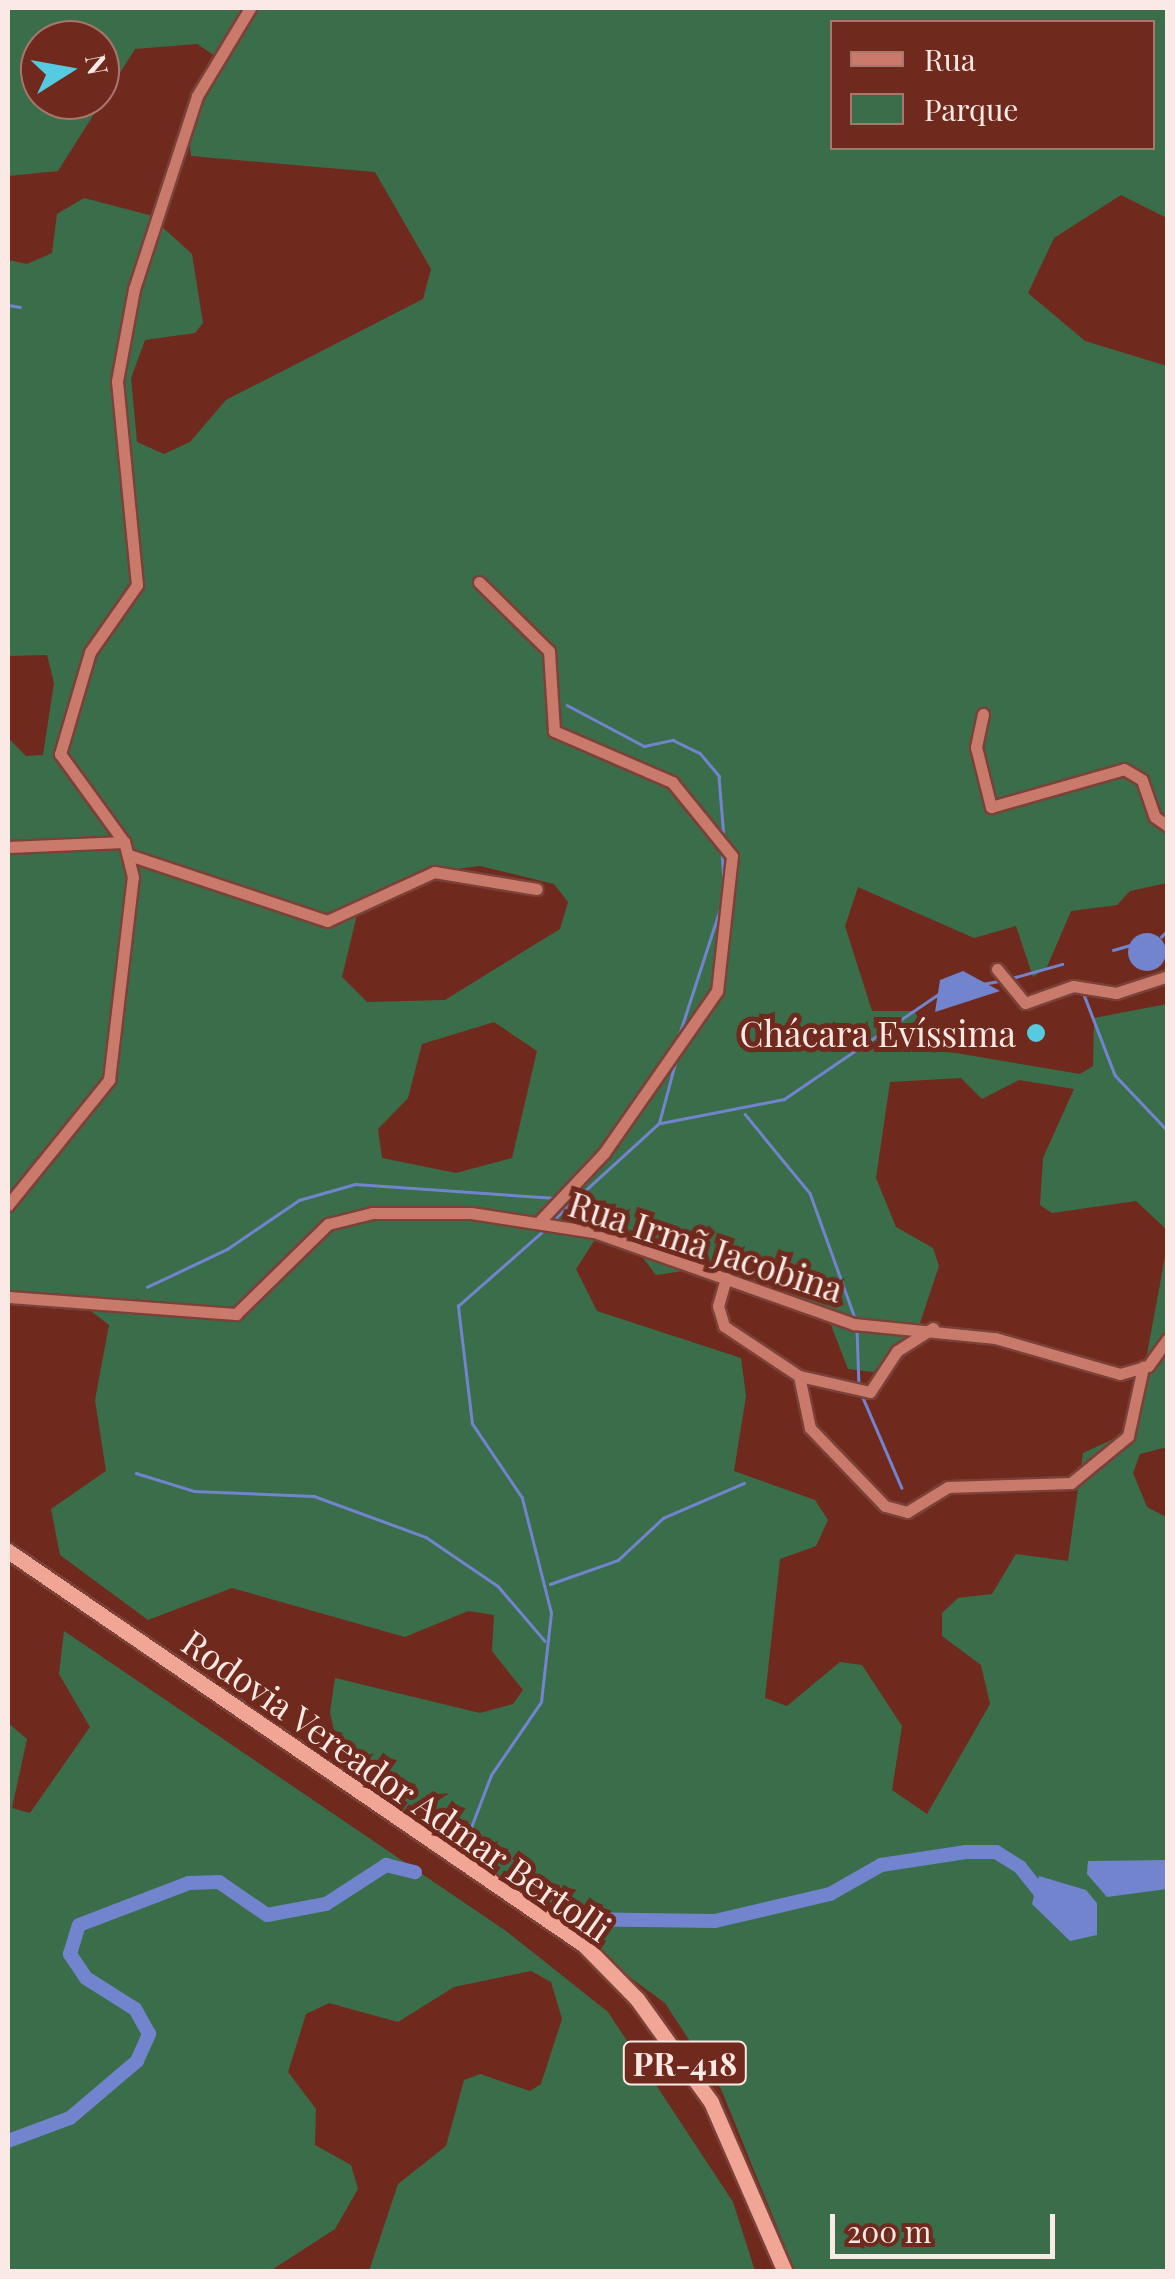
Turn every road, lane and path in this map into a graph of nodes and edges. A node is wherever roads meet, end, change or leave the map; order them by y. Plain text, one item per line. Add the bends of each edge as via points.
1 (250, 8) edge
2 (479, 582) dead end
3 (983, 714) dead end
4 (1168, 826) edge
5 (124, 842) junction
6 (8, 847) edge
7 (129, 856) junction
8 (537, 889) dead end
9 (997, 969) dead end
10 (1168, 976) edge
11 (8, 1205) edge
12 (539, 1222) junction
13 (726, 1278) junction
14 (8, 1296) edge
15 (933, 1328) junction
16 (1168, 1338) edge
17 (1143, 1367) junction
18 (799, 1376) junction
19 (8, 1552) edge
20 (785, 2272) edge

1 - 5 street via 198,96 134,289 117,381 137,585 90,652 60,754
2 - 12 street via 550,652 554,731 672,782 732,856 717,991 604,1153
3 - 4 street via 977,758 991,807 1124,769 1142,780
5 - 6 street
5 - 7 street
7 - 8 street via 328,921 434,872
7 - 11 street via 133,917 110,1080
9 - 10 street via 1025,1003 1073,986 1116,993
12 - 13 street, Rua Irmã Jacobina
12 - 14 street, Rua Irmã Jacobina via 372,1212 328,1224 236,1314
13 - 15 street, Rua Irmã Jacobina via 854,1324
13 - 18 street via 718,1306 724,1326
15 - 17 street, Rua Irmã Jacobina via 1120,1374
15 - 18 street via 897,1351 870,1392
16 - 17 street
17 - 18 street via 1128,1436 1071,1483 948,1487 907,1512 885,1506 810,1428
19 - 20 highway, Rodovia Vereador Admar Bertolli / PR-418 via 584,1946 637,1999 711,2102

